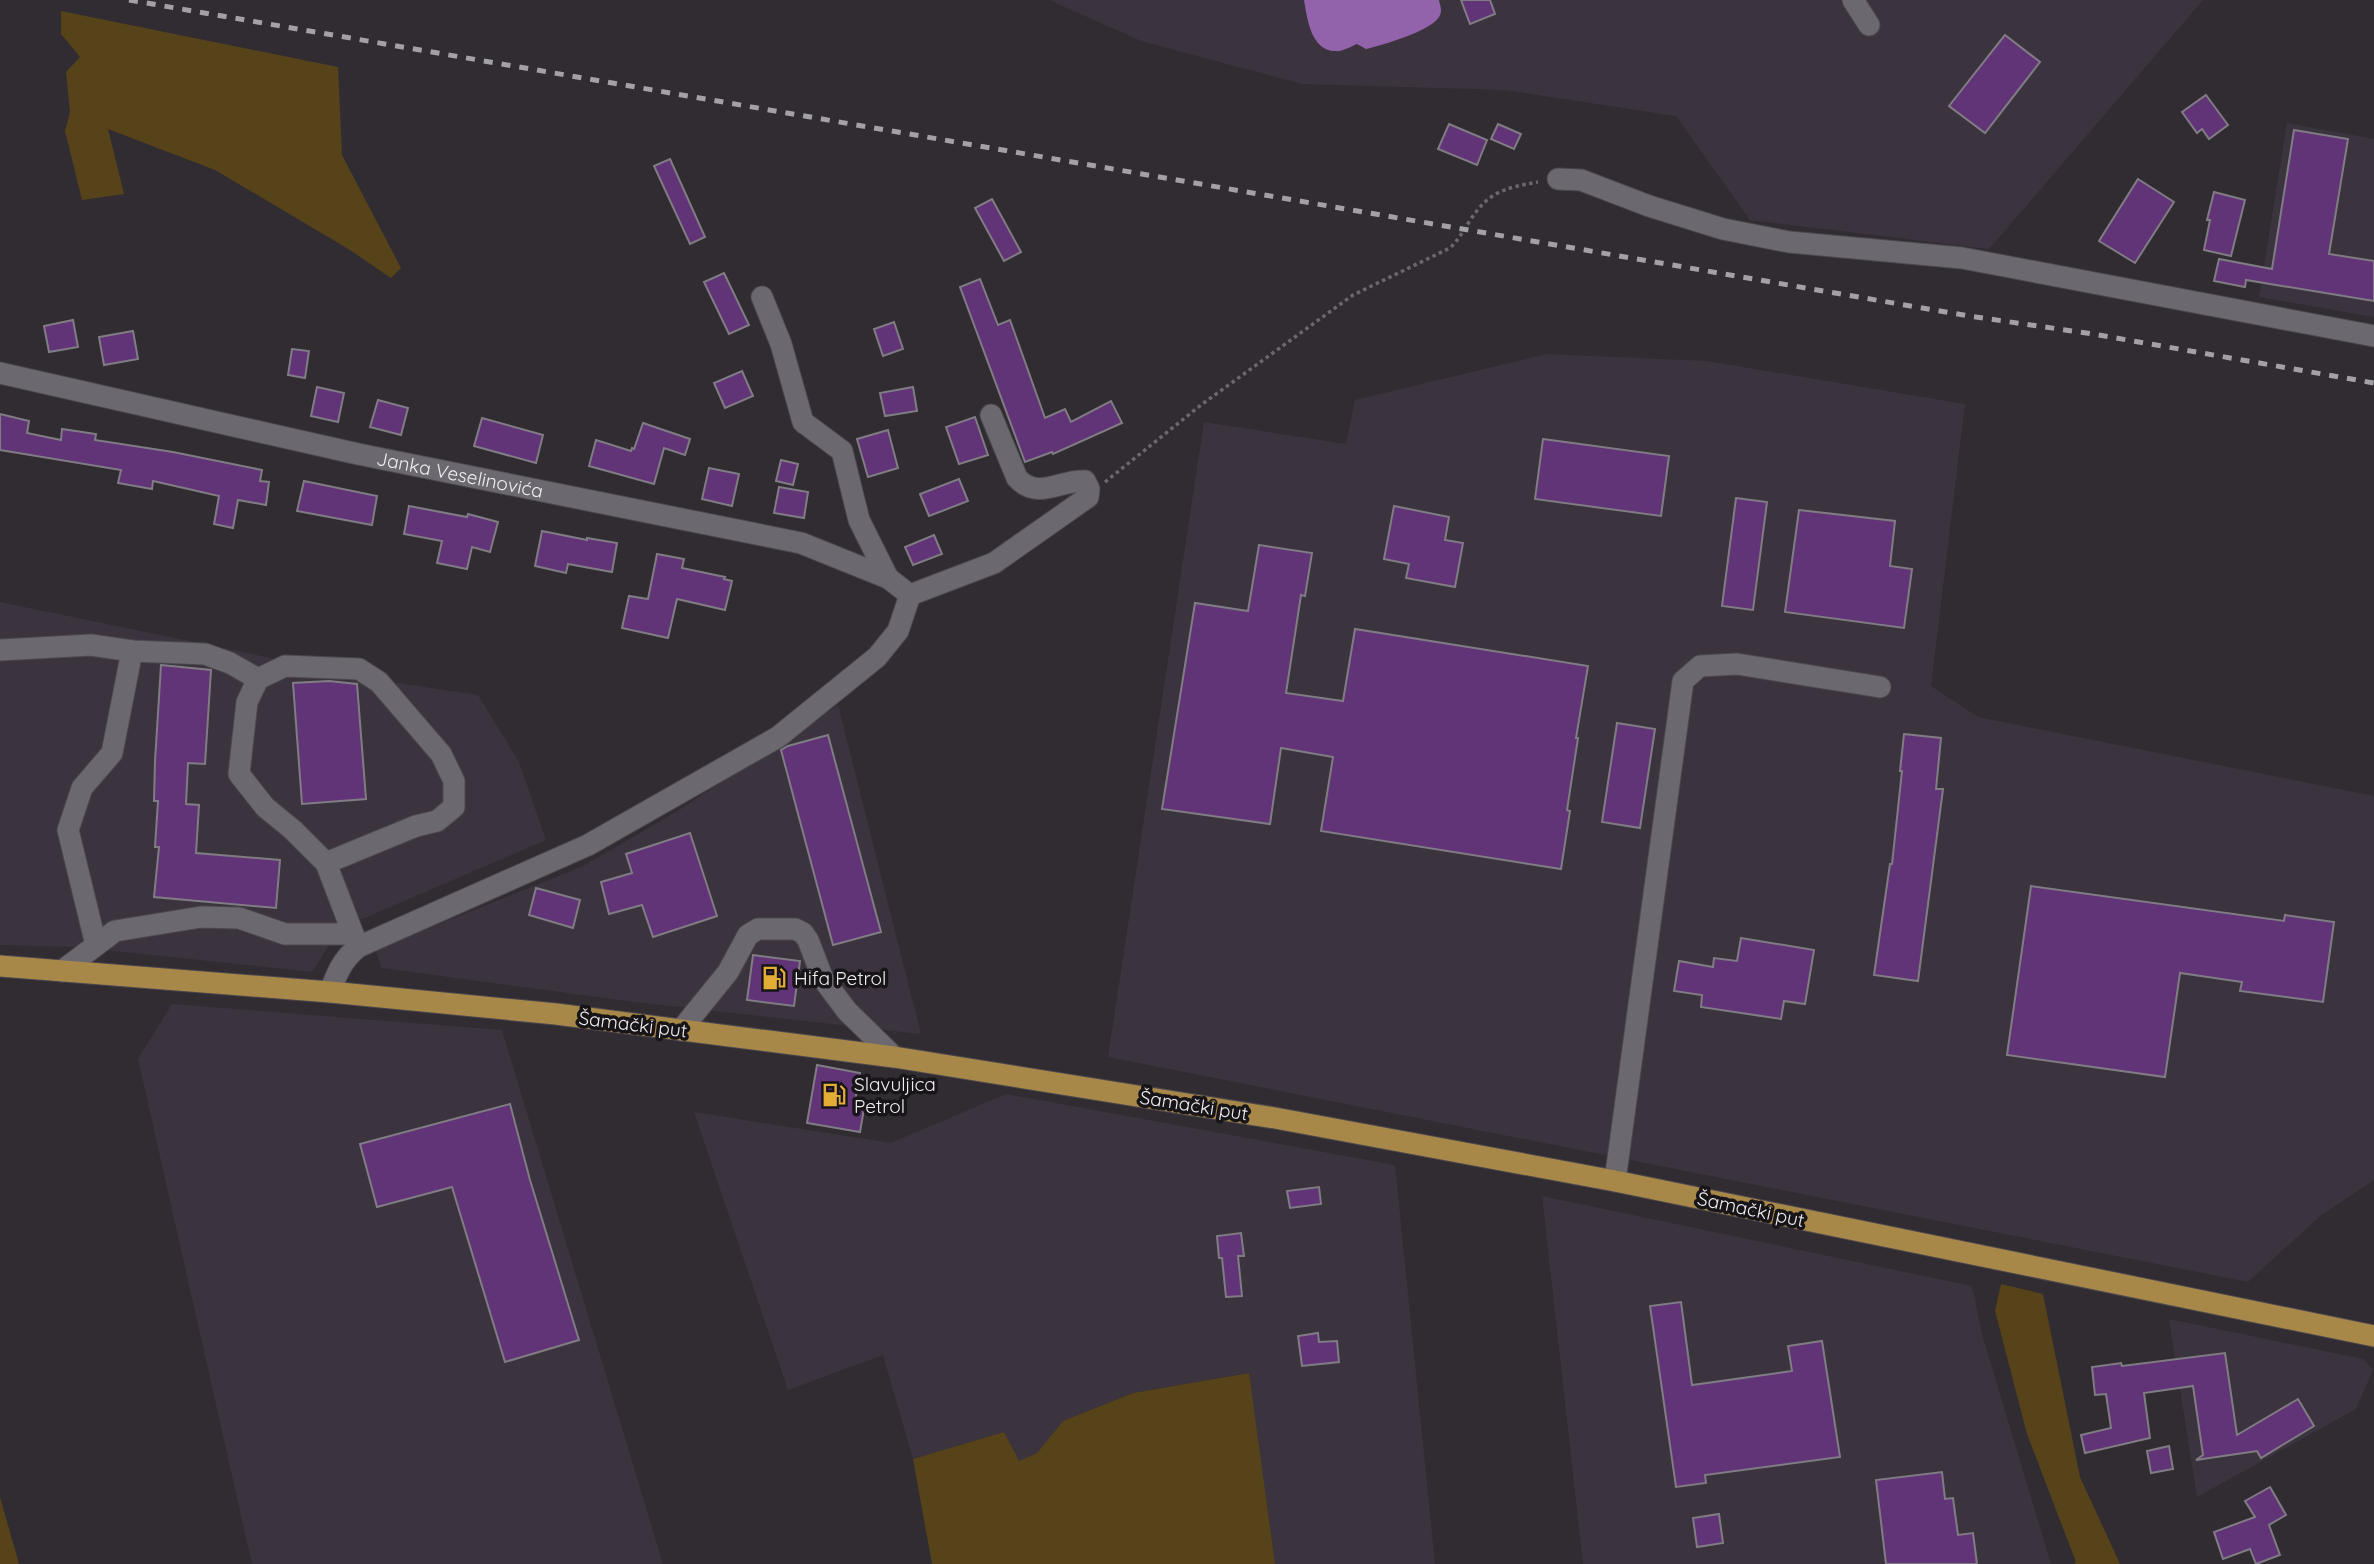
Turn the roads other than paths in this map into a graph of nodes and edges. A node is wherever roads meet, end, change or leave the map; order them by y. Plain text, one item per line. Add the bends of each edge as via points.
1 (1853, 0) edge
2 (1869, 25) dead end
3 (1558, 179) road end
4 (762, 297) dead end
5 (2374, 336) edge
6 (0, 373) edge
7 (991, 415) dead end
8 (888, 578) junction
9 (910, 595) junction
10 (0, 650) edge
11 (132, 651) junction
12 (258, 679) junction
13 (1880, 687) dead end
14 (326, 863) junction
15 (355, 941) junction
16 (96, 945) junction
17 (0, 966) edge
18 (62, 971) junction
19 (330, 992) junction
20 (681, 1030) junction
21 (894, 1057) junction
22 (1615, 1181) junction
23 (2374, 1336) edge

1 - 2 street
3 - 5 street via 1581,180 1723,229 1789,242 1962,258
4 - 8 street via 803,422 842,451 859,520
6 - 8 street, Janka Veselinovića via 358,454 802,543
7 - 9 street via 1023,485 1048,489 1085,481 1088,497 994,563
8 - 9 street, Janka Veselinovića
9 - 15 street via 898,631 877,657 778,737 588,845
10 - 11 street via 91,645
11 - 12 street via 205,654
11 - 16 street via 112,753 82,788 68,830
12 - 14 street via 247,702 239,774 265,807
12 - 14 street via 285,667 359,669 379,682 441,754 454,781 454,807 438,821
13 - 22 street via 1737,664 1700,666 1683,681
14 - 15 street
15 - 16 street via 285,934 239,918 201,917 115,931
15 - 19 street
16 - 18 street
17 - 18 main road, Šamački put
18 - 19 main road, Šamački put
19 - 20 main road, Šamački put
20 - 21 main road, Šamački put
20 - 21 street via 727,972 748,935 758,929 795,929 808,940 823,979 847,1011
21 - 22 main road, Šamački put via 1275,1118
22 - 23 main road, Šamački put

